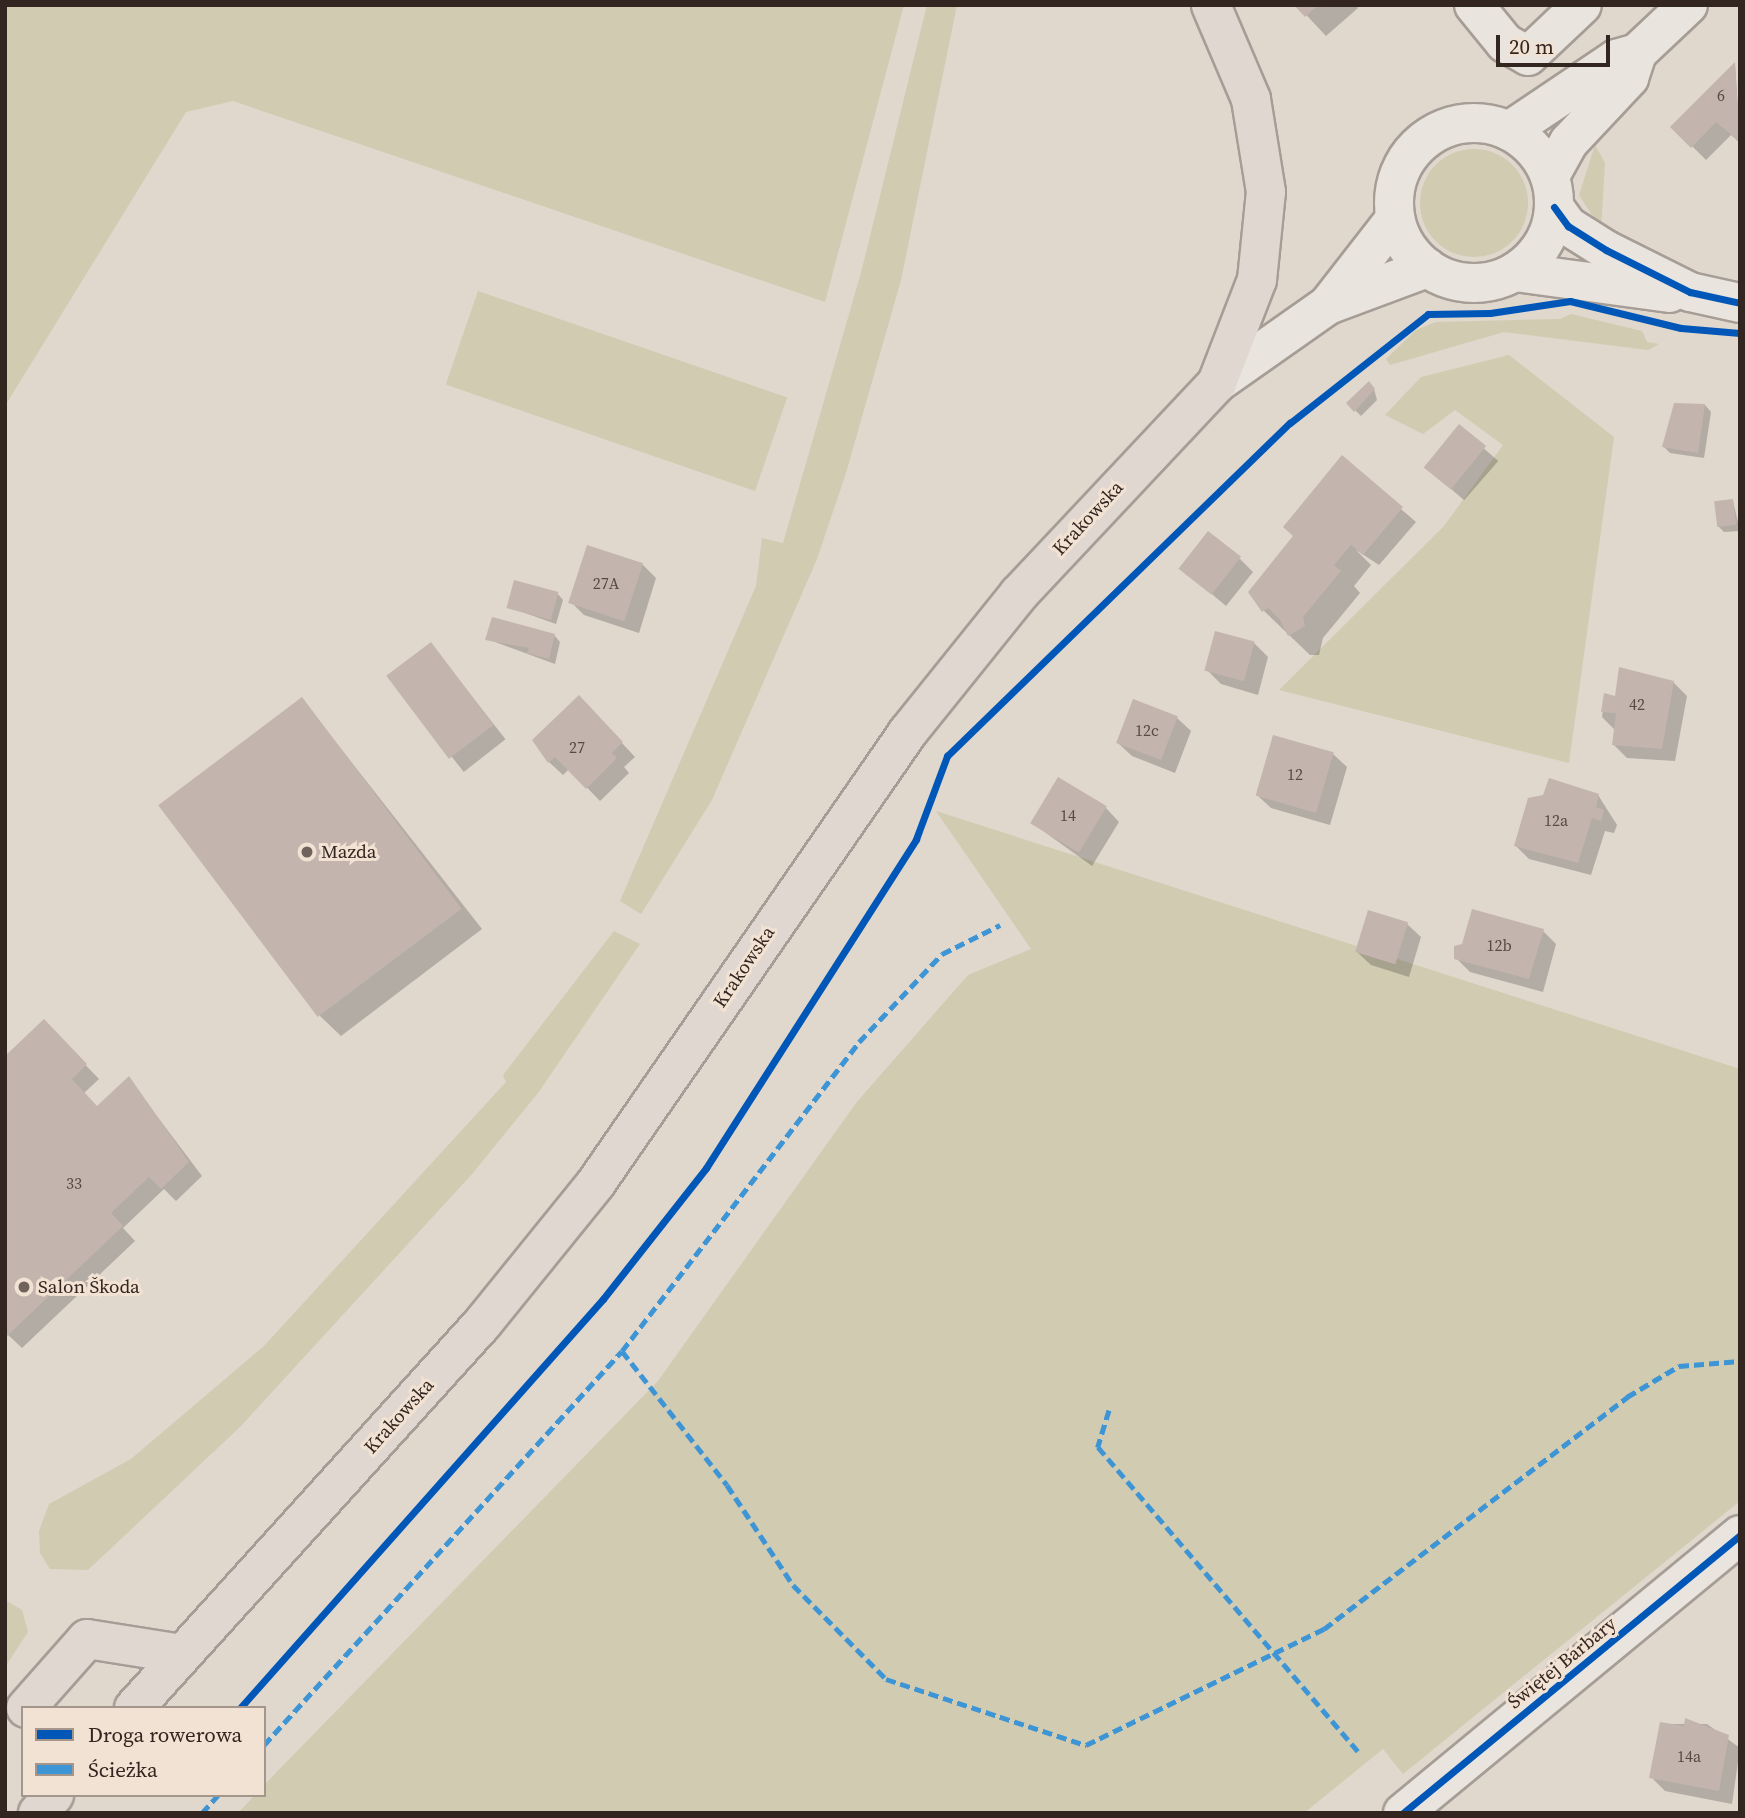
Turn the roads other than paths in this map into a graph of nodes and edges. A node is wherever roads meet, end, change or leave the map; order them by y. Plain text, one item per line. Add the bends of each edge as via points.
1 (1210, 5) edge
2 (1474, 5) edge
3 (1582, 5) edge
4 (1688, 5) edge
5 (1637, 53) junction
6 (1509, 131) junction
7 (1552, 192) junction
8 (1395, 219) junction
9 (1427, 268) junction
10 (1515, 272) junction
11 (1690, 292) junction
12 (1740, 303) edge
13 (1328, 305) junction
14 (1217, 383) junction
15 (1740, 1535) edge
16 (182, 1654) junction
17 (28, 1706) edge
18 (136, 1706) edge
19 (21, 1713) edge
20 (5, 1731) edge
21 (52, 1797) edge
22 (38, 1813) edge
23 (1404, 1813) edge

1 - 14 main road via 1251,99 1266,192 1257,280
2 - 3 main road via 1505,44 1528,56
4 - 5 main road
5 - 6 main road via 1616,59
5 - 7 main road via 1629,78 1569,142
6 - 7 main road via 1534,149
6 - 8 main road via 1463,124 1421,144 1400,176
7 - 10 main road via 1547,237
7 - 11 main road via 1568,226
8 - 9 main road
8 - 13 main road, Krakowska
9 - 10 main road via 1470,283
9 - 13 main road, Krakowska
10 - 11 main road via 1552,272 1654,294
11 - 12 main road
13 - 14 main road, Krakowska
14 - 16 main road, Krakowska via 1018,594 908,732 596,1183 482,1324
15 - 23 main road, Świętej Barbary
16 - 17 main road via 87,1639
16 - 18 main road, Krakowska
19 - 20 main road
21 - 22 main road

